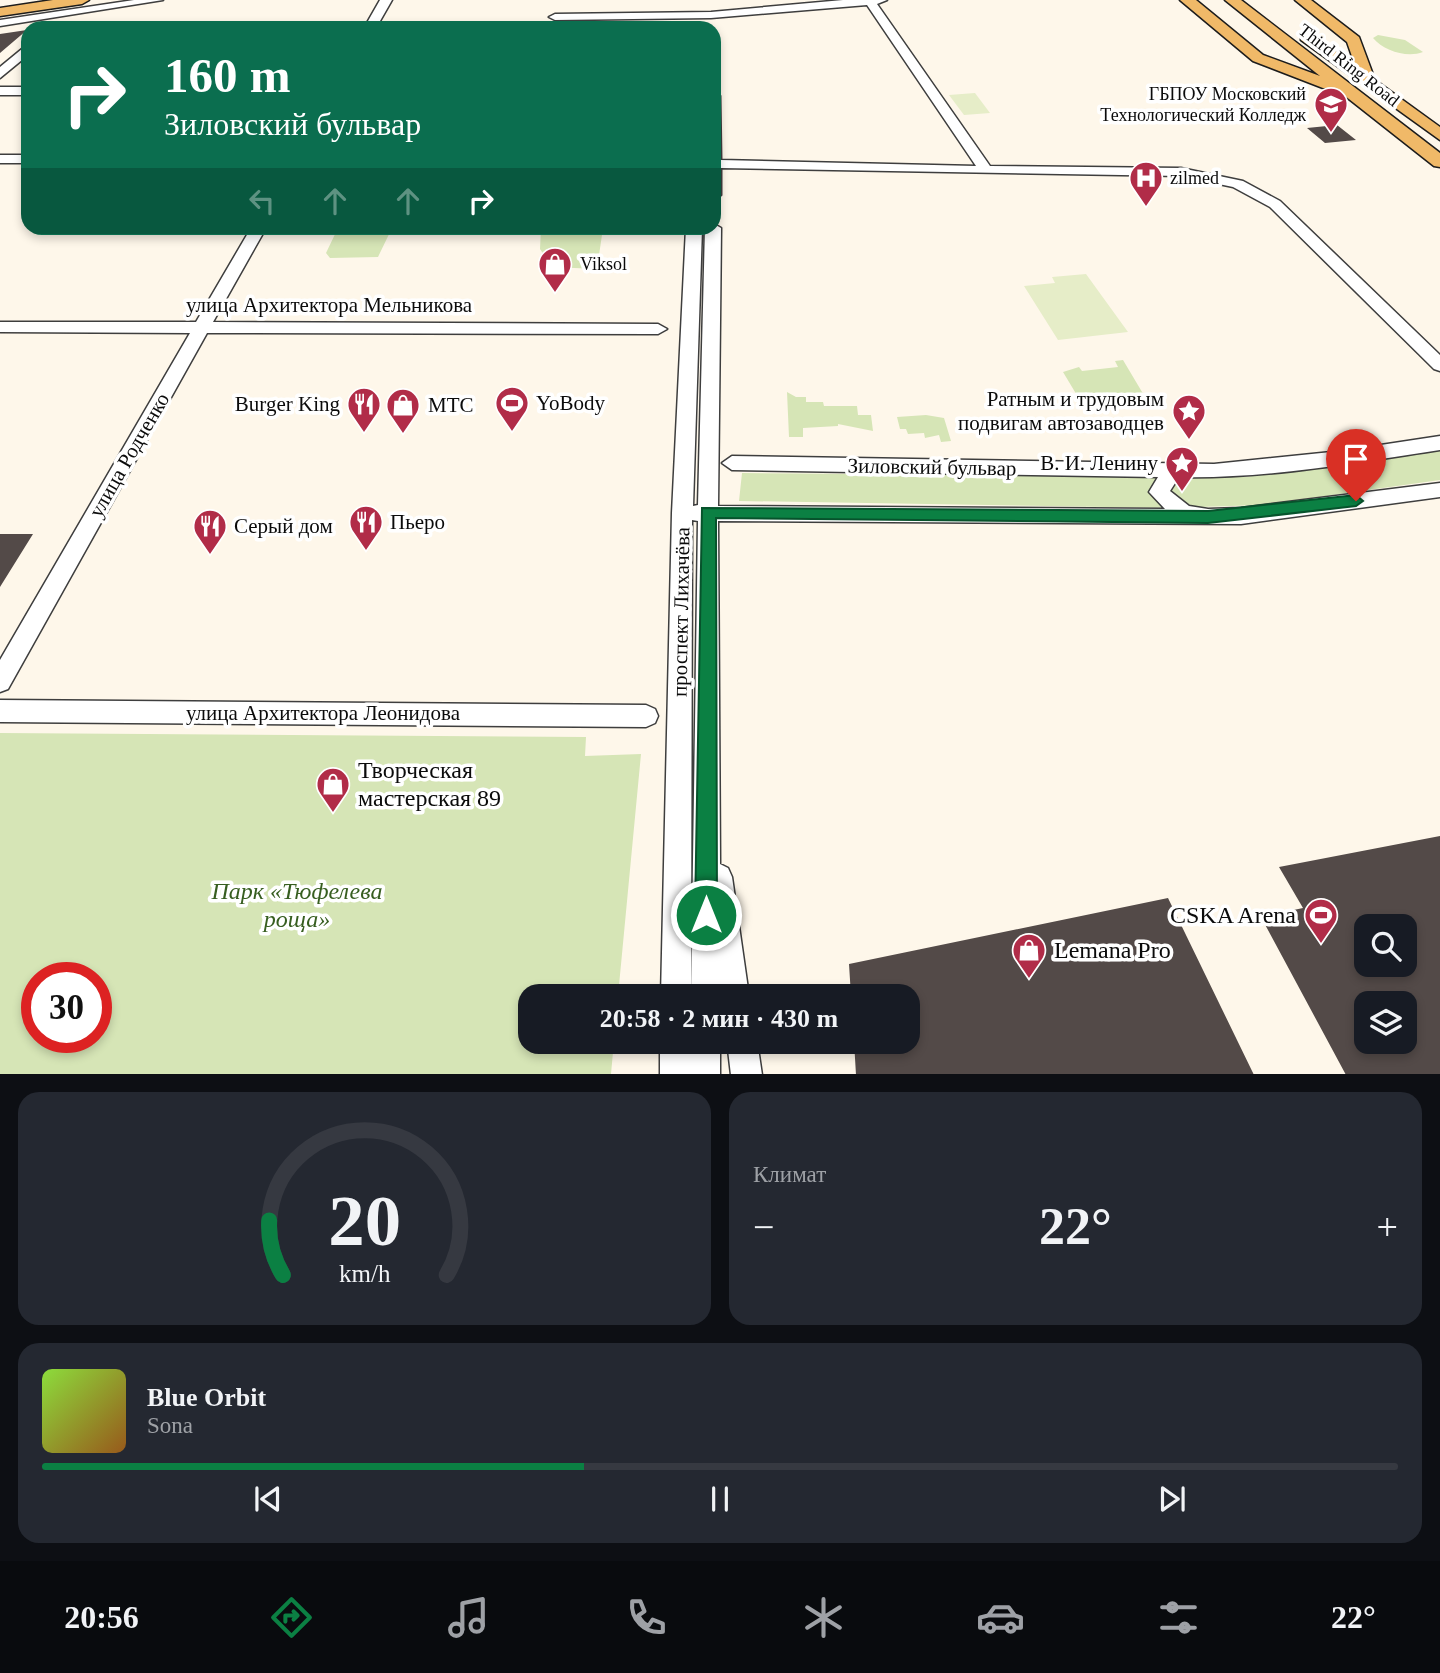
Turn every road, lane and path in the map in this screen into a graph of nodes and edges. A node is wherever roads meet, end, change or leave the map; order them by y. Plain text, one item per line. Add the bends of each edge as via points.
1 (81, 0) edge
2 (157, 0) edge
3 (386, 0) edge
4 (665, 0) edge
5 (680, 0) edge
6 (1187, 0) edge
7 (1197, 0) edge
8 (1232, 0) edge
9 (1256, 0) edge
10 (1292, 0) edge
11 (1302, 0) edge
12 (876, 1) edge
13 (0, 12) edge
14 (66, 13) junction
15 (689, 16) junction
16 (555, 17) dead end
17 (1258, 20) junction
18 (57, 21) edge
19 (374, 21) edge
20 (653, 21) edge
21 (676, 21) edge
22 (679, 21) edge
23 (692, 21) edge
24 (0, 23) edge
25 (1294, 23) dead end
26 (21, 54) edge
27 (0, 74) edge
28 (1368, 82) junction
29 (0, 91) edge
30 (21, 91) edge
31 (1353, 95) junction
32 (1440, 135) edge
33 (0, 159) edge
34 (21, 159) edge
35 (1440, 162) edge
36 (721, 164) edge
37 (986, 171) junction
38 (254, 235) edge
39 (694, 235) edge
40 (713, 235) edge
41 (0, 327) edge
42 (202, 327) junction
43 (658, 329) dead end
44 (1440, 365) edge
45 (1440, 443) edge
46 (733, 463) dead end
47 (1173, 471) junction
48 (1440, 489) edge
49 (708, 512) junction
50 (682, 513) junction
51 (1208, 517) junction
52 (0, 682) edge
53 (0, 711) edge
54 (646, 716) dead end
55 (715, 862) dead end
56 (676, 984) edge
57 (706, 984) edge
58 (732, 984) edge
59 (675, 1054) edge
60 (705, 1054) edge
61 (743, 1054) edge
62 (675, 1074) edge
63 (705, 1074) edge
64 (747, 1074) edge

1 - 13 main road
1 - 14 street
2 - 14 street
3 - 19 street
4 - 21 street
5 - 15 street
6 - 31 main road via 1265,62
7 - 17 main road via 1233,27 1255,29 1260,26
8 - 17 main road, Third Ring Road
9 - 28 main road, Third Ring Road
10 - 25 main road via 1318,20 1314,25
11 - 28 main road via 1354,40
12 - 15 street
12 - 37 street
14 - 18 street
14 - 24 street
15 - 22 street
15 - 23 street
16 - 20 street
17 - 31 main road, Third Ring Road
26 - 27 street
28 - 32 main road, Third Ring Road
29 - 30 street
31 - 35 main road, Third Ring Road
33 - 34 street
36 - 37 street
37 - 44 street via 1181,172 1256,191 1292,218
38 - 42 street, улица Родченко
39 - 50 street, проспект Лихачёва
40 - 49 street, проспект Лихачёва
41 - 42 street, улица Архитектора Мельникова
42 - 43 street, улица Архитектора Мельникова
42 - 52 street, улица Родченко
45 - 47 street, Зиловский бульвар via 1267,467
46 - 47 street, Зиловский бульвар
47 - 51 street via 1159,492 1184,513
48 - 51 street
49 - 50 street
49 - 51 street
49 - 57 street, проспект Лихачёва
50 - 56 street, проспект Лихачёва
53 - 54 street, улица Архитектора Леонидова
55 - 58 street
59 - 62 street
60 - 63 street
61 - 64 street

